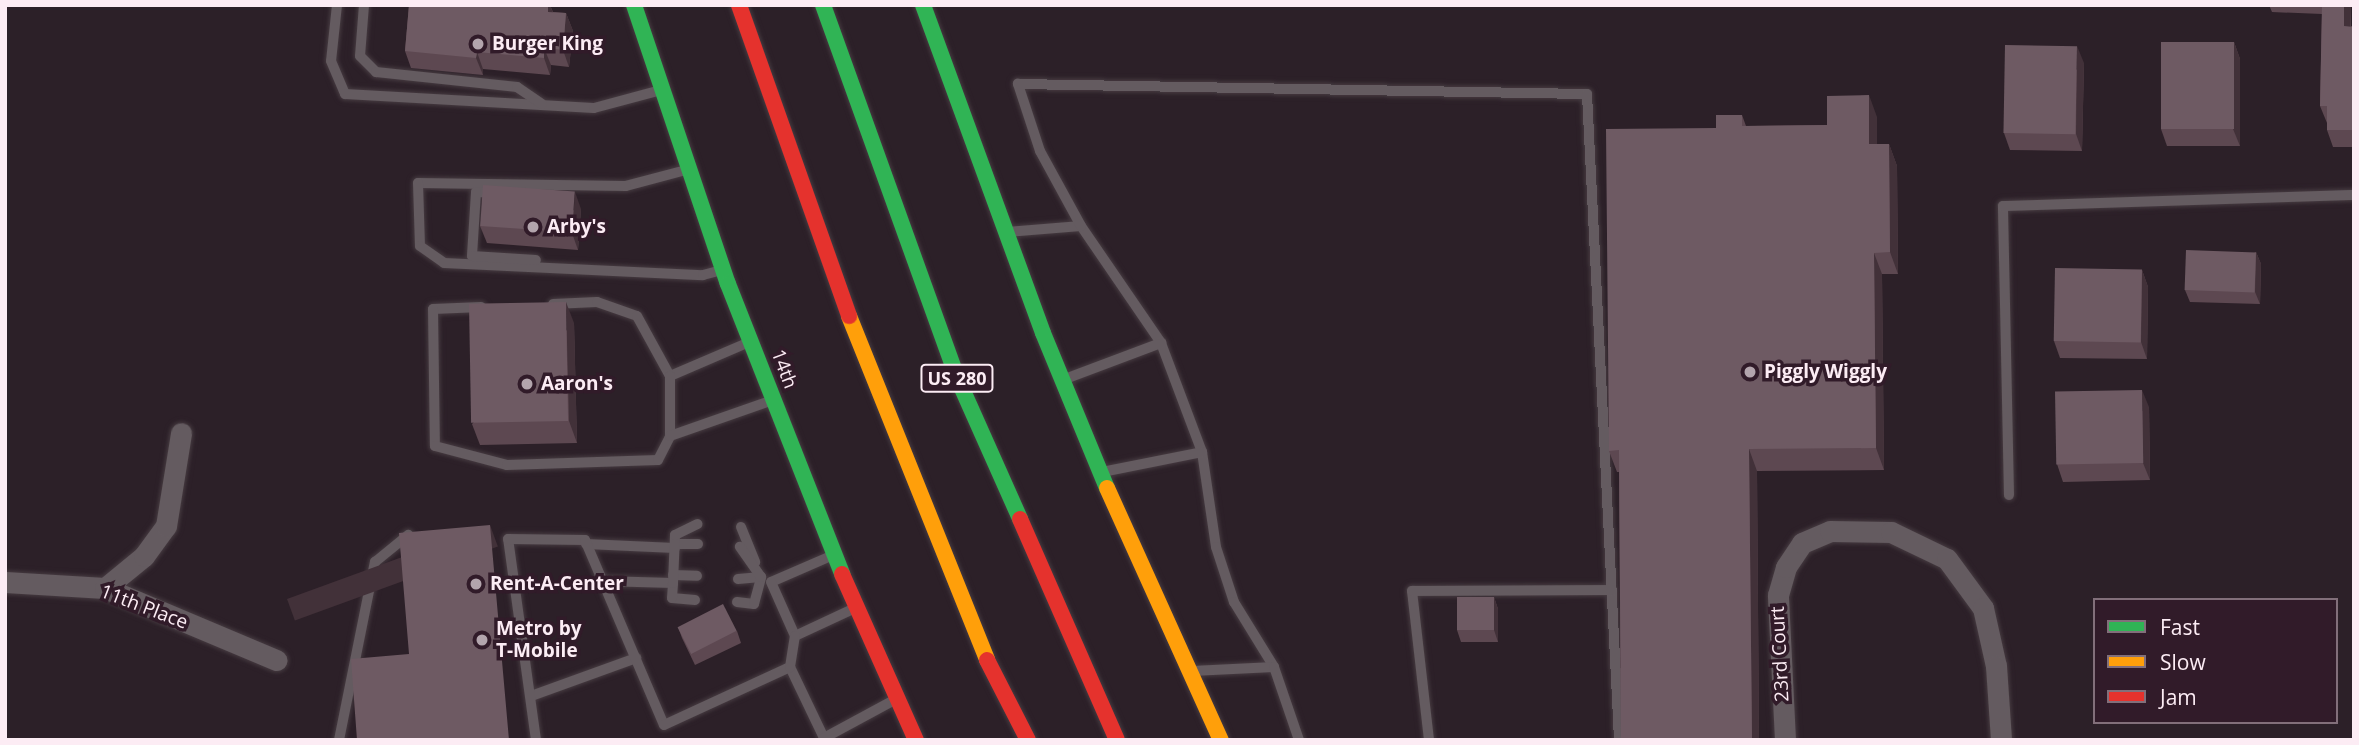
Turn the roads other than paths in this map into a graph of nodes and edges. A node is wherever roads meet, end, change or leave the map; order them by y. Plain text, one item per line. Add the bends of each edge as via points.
1 (337, 5) edge
2 (365, 5) edge
3 (634, 5) edge
4 (739, 5) edge
5 (823, 5) edge
6 (923, 5) edge
7 (662, 90) junction
8 (543, 105) junction
9 (689, 169) junction
10 (596, 186) junction
11 (2354, 195) edge
12 (1081, 226) junction
13 (1004, 232) junction
14 (597, 270) junction
15 (723, 270) junction
16 (542, 305) edge
17 (488, 307) edge
18 (751, 342) junction
19 (1161, 343) junction
20 (670, 376) junction
21 (1062, 380) junction
22 (773, 400) junction
23 (181, 433) dead end
24 (670, 436) junction
25 (1202, 452) junction
26 (1100, 472) junction
27 (2009, 495) dead end
28 (698, 524) dead end
29 (741, 527) dead end
30 (422, 534) edge
31 (496, 538) dead end
32 (508, 539) junction
33 (586, 544) junction
34 (698, 544) dead end
35 (675, 546) junction
36 (740, 547) dead end
37 (833, 555) junction
38 (696, 576) dead end
39 (673, 579) junction
40 (738, 579) dead end
41 (766, 579) junction
42 (602, 581) junction
43 (5, 582) edge
44 (105, 588) junction
45 (1612, 590) junction
46 (695, 600) dead end
47 (737, 602) dead end
48 (857, 607) junction
49 (795, 636) junction
50 (636, 658) junction
51 (276, 660) dead end
52 (790, 667) junction
53 (1274, 667) junction
54 (1189, 671) junction
55 (531, 696) junction
56 (897, 698) junction
57 (825, 739) edge
58 (339, 740) edge
59 (537, 740) edge
60 (916, 740) edge
61 (1028, 740) edge
62 (1117, 740) edge
63 (1222, 740) edge
64 (1299, 740) edge
65 (1429, 740) edge
66 (1619, 740) edge
67 (1785, 740) edge
68 (2001, 740) edge

1 - 8 lane via 331,61 345,94
2 - 8 lane via 360,56 376,72 517,87
3 - 7 main road, 14th
4 - 61 main road via 814,226 920,501 985,656
5 - 62 main road, US 280 via 956,375
6 - 13 main road
7 - 8 lane via 594,108
7 - 9 main road, 14th
9 - 10 lane via 626,186
9 - 15 main road, 14th
10 - 14 lane via 561,198 476,192 472,256 583,263
10 - 14 lane via 418,183 421,246 444,263
11 - 27 lane via 2003,206
12 - 13 lane
12 - 19 lane
12 - 45 lane via 1040,151 1018,84 1587,94
13 - 21 main road
14 - 15 lane via 703,275
15 - 18 main road, 14th
16 - 20 lane via 597,302 637,316
17 - 24 lane via 433,309 435,446 507,465 658,460
18 - 20 lane
18 - 22 main road, 14th
19 - 21 lane
19 - 25 lane
20 - 24 lane
21 - 26 main road
22 - 24 lane
22 - 37 main road, 14th
23 - 44 street via 166,526 144,556
25 - 26 lane
25 - 53 lane via 1216,547 1234,602
26 - 54 main road
28 - 35 lane via 676,536
29 - 41 lane
30 - 58 lane via 410,533 375,562
31 - 32 lane
32 - 33 lane via 584,540
32 - 55 lane
33 - 35 lane
33 - 42 lane
34 - 35 lane
35 - 39 lane
36 - 41 lane
37 - 41 lane
37 - 48 main road, 14th
38 - 39 lane
39 - 42 lane
39 - 46 lane via 672,598
40 - 41 lane
41 - 47 lane via 754,604
41 - 49 lane
42 - 50 lane
43 - 44 street, 11th Place
44 - 51 street, 11th Place
45 - 65 lane via 1412,591
45 - 66 lane
48 - 49 lane
48 - 56 main road, 14th
49 - 52 lane
50 - 52 lane via 664,725
50 - 55 lane
52 - 57 lane
53 - 54 lane
53 - 64 lane
54 - 63 main road
55 - 59 lane
56 - 57 lane
56 - 60 main road, 14th
67 - 68 street, 23rd Court via 1777,595 1786,566 1802,543 1829,531 1891,532 1947,559 1983,608 1996,666

